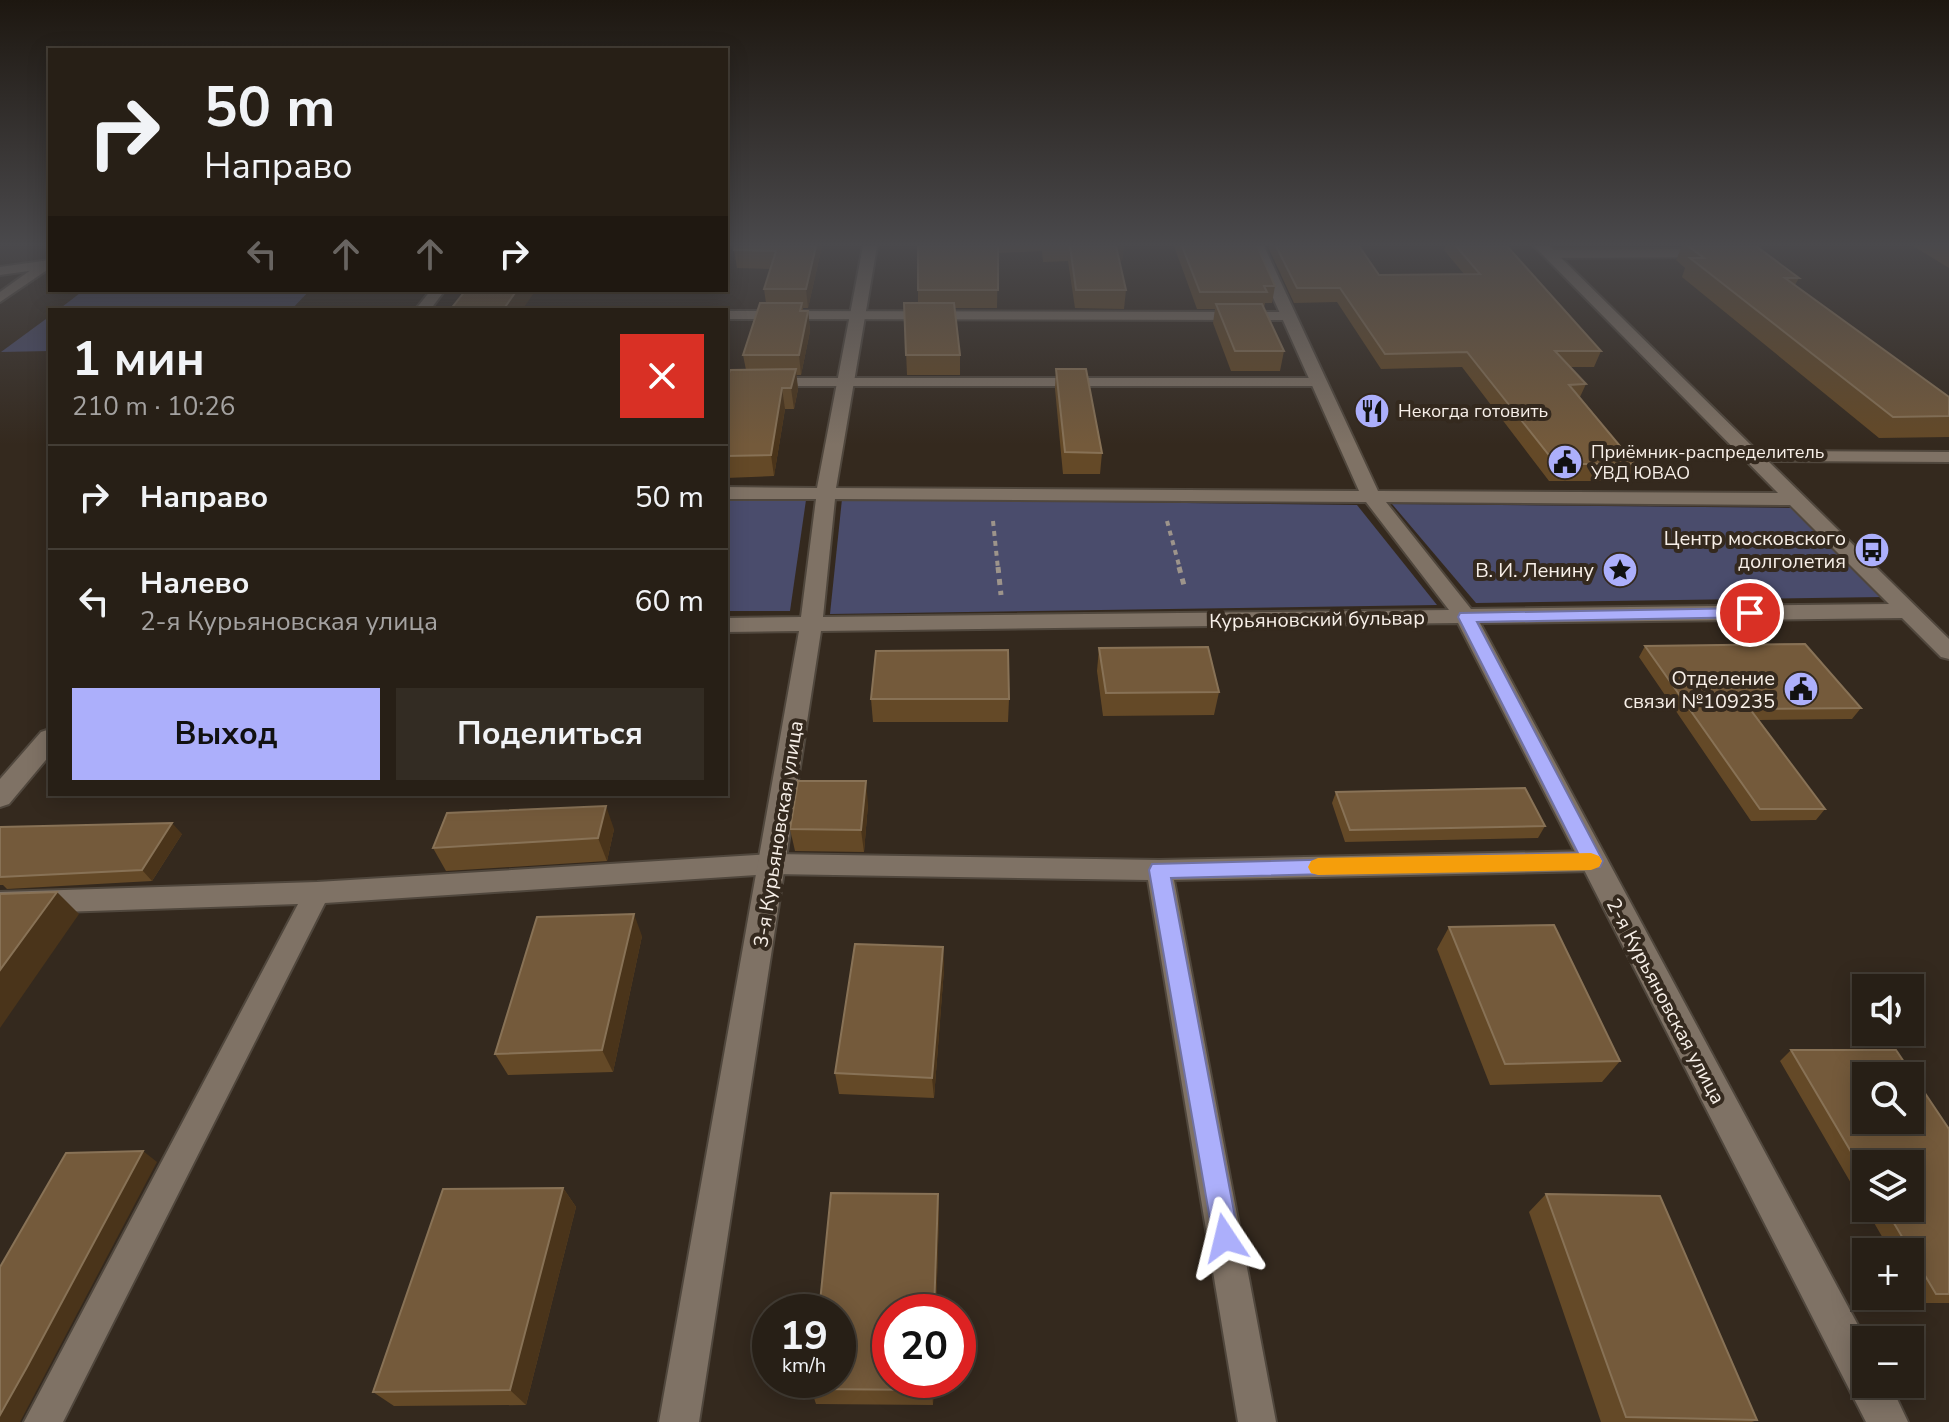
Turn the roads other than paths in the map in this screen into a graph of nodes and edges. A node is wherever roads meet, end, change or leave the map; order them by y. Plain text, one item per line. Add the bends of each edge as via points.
1 (1287, 312) edge
2 (1608, 312) edge
3 (728, 315) edge
4 (858, 315) junction
5 (1289, 316) junction
6 (728, 382) edge
7 (845, 382) junction
8 (1319, 382) junction
9 (1755, 456) junction
10 (1949, 457) edge
11 (826, 491) junction
12 (728, 493) edge
13 (1370, 495) junction
14 (1798, 499) junction
15 (1907, 611) junction
16 (1466, 617) junction
17 (728, 625) edge
18 (811, 625) junction
19 (1949, 652) edge
20 (48, 740) edge
21 (0, 797) edge
22 (1592, 861) junction
23 (773, 864) junction
24 (1159, 870) junction
25 (317, 893) junction
26 (0, 903) edge
27 (1852, 1354) edge
28 (1875, 1398) edge
29 (43, 1422) edge
30 (679, 1422) edge
31 (1257, 1422) edge
32 (1888, 1422) edge

1 - 5 street, 2-я Курьяновская улица
2 - 9 street
3 - 4 lane
4 - 5 lane
4 - 7 street, 3-я Курьяновская улица
5 - 8 street, 2-я Курьяновская улица
6 - 7 lane
7 - 8 lane
7 - 11 street, 3-я Курьяновская улица
8 - 13 street, 2-я Курьяновская улица
9 - 10 street
9 - 14 street
11 - 12 street
11 - 13 street
11 - 18 street, 3-я Курьяновская улица
13 - 14 street
13 - 16 street, 2-я Курьяновская улица
14 - 15 street
15 - 16 street, Курьяновский бульвар
15 - 19 street
16 - 18 street, Курьяновский бульвар
16 - 22 street, 2-я Курьяновская улица
17 - 18 street, Курьяновский бульвар
18 - 23 street, 3-я Курьяновская улица
20 - 21 street
22 - 24 lane
22 - 27 street, 2-я Курьяновская улица
23 - 24 lane
23 - 25 lane
23 - 30 street, 3-я Курьяновская улица
24 - 31 lane
25 - 26 lane
25 - 29 lane
28 - 32 street, 2-я Курьяновская улица

